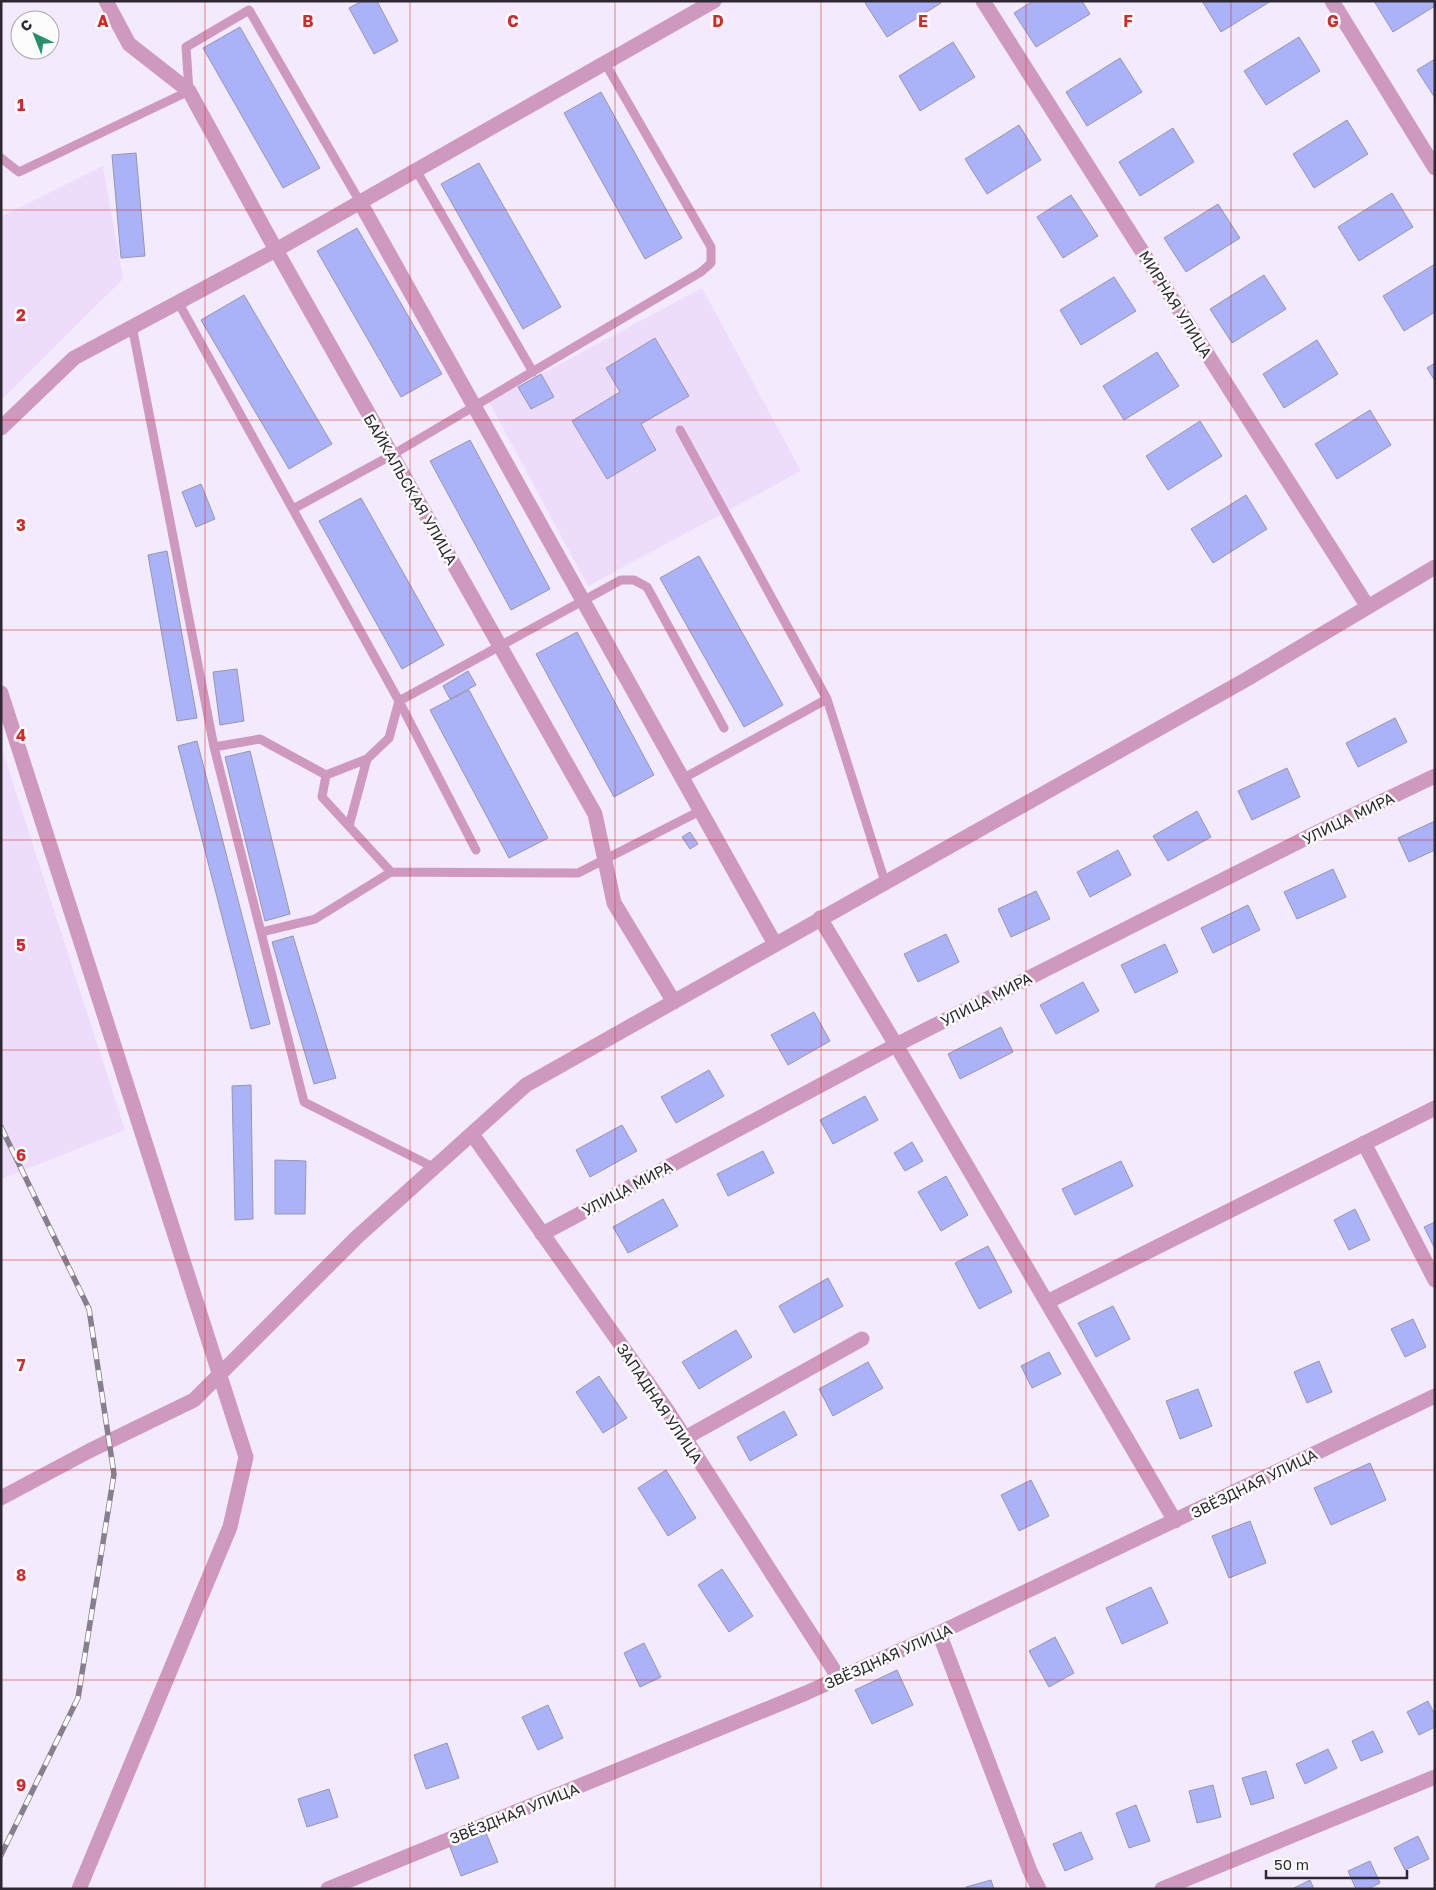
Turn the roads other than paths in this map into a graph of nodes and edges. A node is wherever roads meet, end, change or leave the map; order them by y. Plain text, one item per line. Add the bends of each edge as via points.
1 (106, 1) edge
2 (714, 1) edge
3 (983, 1) edge
4 (1332, 1) edge
5 (605, 63) junction
6 (189, 91) junction
7 (1, 158) edge
8 (1435, 168) edge
9 (416, 170) junction
10 (360, 202) junction
11 (276, 250) junction
12 (178, 302) junction
13 (132, 326) junction
14 (533, 372) junction
15 (474, 406) junction
16 (1, 428) edge
17 (680, 430) dead end
18 (392, 455) junction
19 (293, 509) junction
20 (1435, 567) edge
21 (583, 601) junction
22 (1368, 607) junction
23 (501, 647) junction
24 (1, 693) edge
25 (826, 699) junction
26 (399, 701) junction
27 (724, 728) dead end
28 (214, 747) junction
29 (367, 759) junction
30 (326, 775) junction
31 (1435, 776) edge
32 (682, 779) junction
33 (700, 811) junction
34 (349, 826) junction
35 (476, 850) dead end
36 (605, 861) junction
37 (391, 872) junction
38 (885, 882) junction
39 (820, 918) junction
40 (261, 932) junction
41 (775, 944) junction
42 (674, 1002) junction
43 (896, 1045) junction
44 (1435, 1108) edge
45 (472, 1134) junction
46 (1364, 1143) junction
47 (435, 1168) junction
48 (542, 1234) junction
49 (1435, 1280) edge
50 (1047, 1302) junction
51 (862, 1339) dead end
52 (220, 1374) junction
53 (1435, 1396) edge
54 (685, 1438) junction
55 (1, 1498) edge
56 (1175, 1522) junction
57 (939, 1633) junction
58 (839, 1678) junction
59 (1435, 1777) edge
60 (79, 1889) edge
61 (328, 1889) edge
62 (1039, 1889) edge
63 (1162, 1889) edge

1 - 6 street, БАЙКАЛЬСКАЯ УЛИЦА via 129,44
2 - 5 street
3 - 22 street, МИРНАЯ УЛИЦА
4 - 8 street
5 - 9 street
5 - 14 lane via 711,247 711,262 701,272
6 - 7 lane via 20,172
6 - 10 lane via 186,47 249,10
6 - 11 street, БАЙКАЛЬСКАЯ УЛИЦА
9 - 10 street
9 - 14 lane
10 - 11 street
10 - 15 street
11 - 12 street
11 - 18 street, БАЙКАЛЬСКАЯ УЛИЦА
12 - 13 street
12 - 19 lane
13 - 16 street via 74,358
13 - 28 lane
14 - 15 lane
15 - 18 lane
15 - 21 street
17 - 25 lane
18 - 19 lane
18 - 23 street, БАЙКАЛЬСКАЯ УЛИЦА
19 - 26 lane
20 - 22 street
21 - 23 lane
21 - 27 lane via 621,580 634,580 647,587
21 - 32 street
22 - 38 street via 1247,679
23 - 26 lane
23 - 36 street, БАЙКАЛЬСКАЯ УЛИЦА via 595,814
24 - 52 street
25 - 32 lane
25 - 38 lane
26 - 29 lane via 389,738
26 - 35 lane
28 - 30 lane via 260,739
28 - 40 lane
29 - 30 lane
29 - 34 lane
30 - 34 lane via 322,796
31 - 43 street, УЛИЦА МИРА
32 - 33 street
33 - 36 lane
33 - 41 street
34 - 37 lane
36 - 37 lane via 578,874
36 - 42 street, БАЙКАЛЬСКАЯ УЛИЦА via 614,903
37 - 40 lane via 315,919
38 - 39 street
39 - 41 street
39 - 43 street
40 - 47 lane via 304,1102
41 - 42 street
42 - 45 street via 526,1085
43 - 48 street, УЛИЦА МИРА
43 - 50 street
44 - 46 street
45 - 47 street
45 - 48 street, ЗАПАДНАЯ УЛИЦА
46 - 49 street
46 - 50 street
47 - 52 street via 357,1237
48 - 54 street, ЗАПАДНАЯ УЛИЦА
50 - 56 street
51 - 54 street
52 - 55 street via 194,1400
52 - 60 street via 246,1457 230,1527
53 - 56 street, ЗВЁЗДНАЯ УЛИЦА
54 - 58 street, ЗАПАДНАЯ УЛИЦА
56 - 57 street, ЗВЁЗДНАЯ УЛИЦА
57 - 58 street, ЗВЁЗДНАЯ УЛИЦА
57 - 62 street
58 - 61 street, ЗВЁЗДНАЯ УЛИЦА
59 - 63 street

